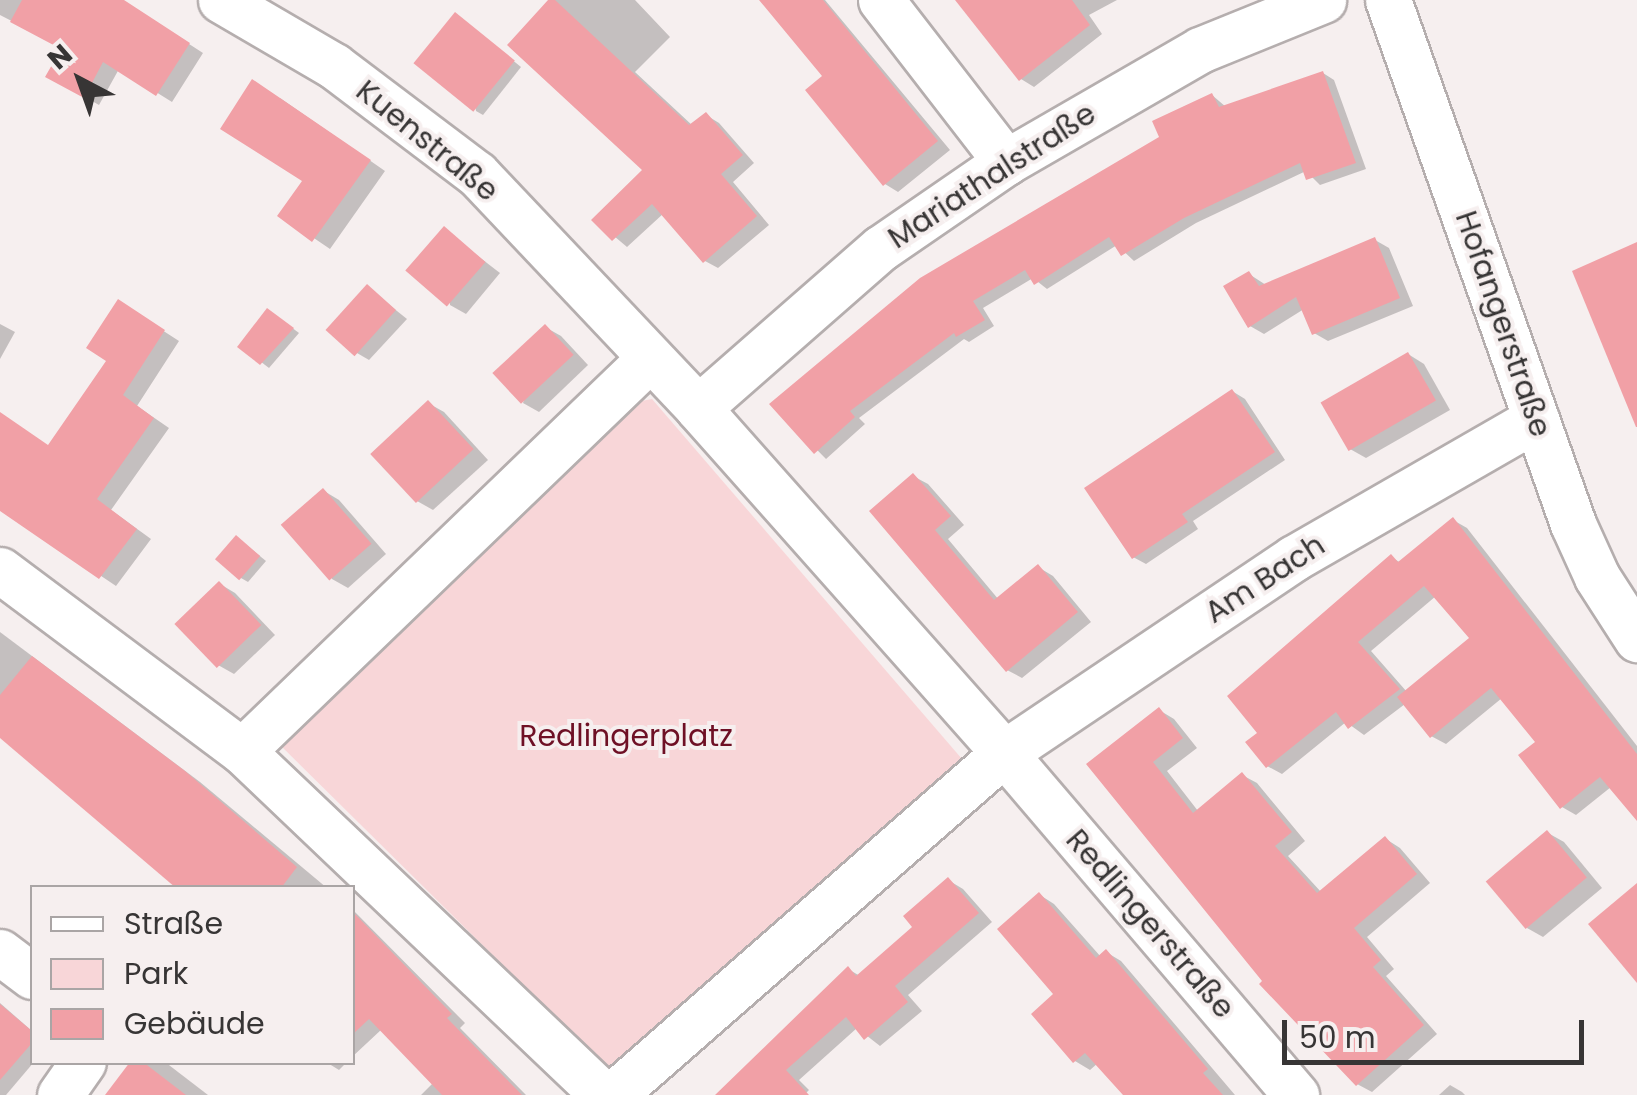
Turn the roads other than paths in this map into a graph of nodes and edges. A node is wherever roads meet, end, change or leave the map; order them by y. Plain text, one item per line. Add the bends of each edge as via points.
1 (220, 0) edge
2 (881, 0) edge
3 (1323, 0) edge
4 (1388, 0) edge
5 (1006, 162) junction
6 (648, 360) junction
7 (698, 408) junction
8 (1536, 419) junction
9 (0, 570) edge
10 (1637, 639) edge
11 (242, 751) junction
12 (1004, 753) junction
13 (0, 952) edge
14 (30, 974) edge
15 (82, 1065) edge
16 (60, 1095) edge
17 (603, 1095) edge
18 (613, 1095) edge
19 (1296, 1095) edge

1 - 6 street, Kuenstraße via 334,66 477,174
2 - 5 street
3 - 5 street, Mariathalstraße via 1200,50
4 - 8 street, Hofangerstraße
5 - 7 street, Mariathalstraße via 881,248
6 - 7 street
6 - 11 street
7 - 12 street
8 - 10 street, Hofangerstraße via 1572,524
8 - 12 street, Am Bach via 1294,558
9 - 11 street
11 - 17 street
12 - 18 street
12 - 19 street, Redlingerstraße
13 - 14 street
15 - 16 street

